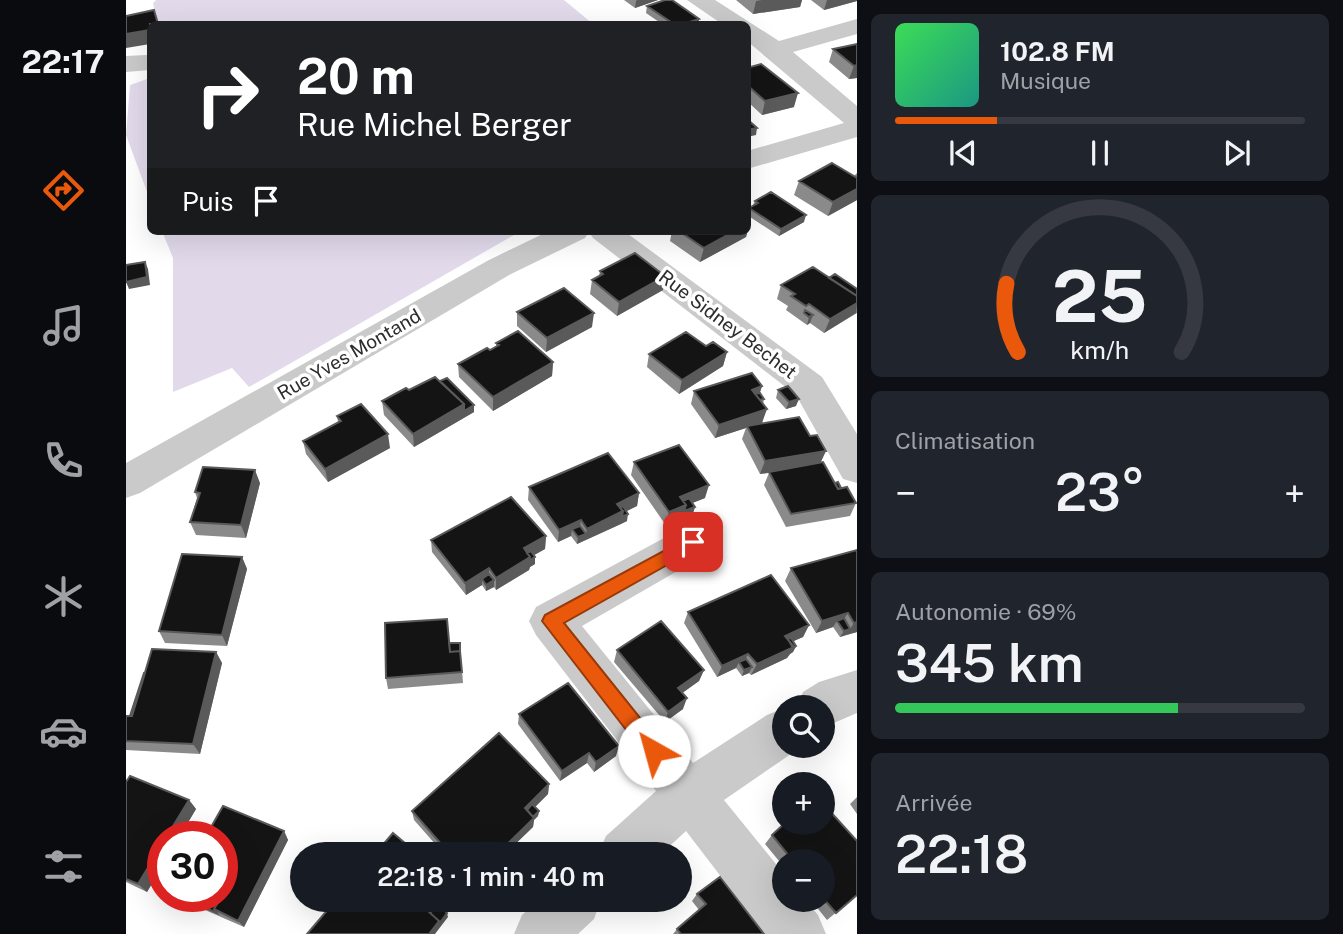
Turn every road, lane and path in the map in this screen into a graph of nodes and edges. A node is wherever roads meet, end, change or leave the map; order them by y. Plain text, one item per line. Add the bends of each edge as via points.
1 (699, 0) edge
2 (733, 21) edge
3 (856, 26) edge
4 (751, 33) edge
5 (774, 50) junction
6 (856, 120) edge
7 (856, 128) edge
8 (751, 159) edge
9 (566, 235) edge
10 (609, 235) edge
11 (856, 468) edge
12 (126, 482) edge
13 (693, 542) dead end
14 (856, 691) edge
15 (835, 697) edge
16 (772, 738) edge
17 (688, 794) junction
18 (637, 842) edge
19 (563, 912) edge
20 (541, 934) edge
21 (799, 934) edge

1 - 2 street
3 - 5 street
4 - 5 street
5 - 6 street
7 - 8 street
9 - 12 street, Rue Yves Montand via 500,267
10 - 11 street, Rue Sidney Bechet via 809,386
13 - 17 street via 551,621
14 - 15 street
16 - 17 street
17 - 18 street
17 - 21 street
19 - 20 street

